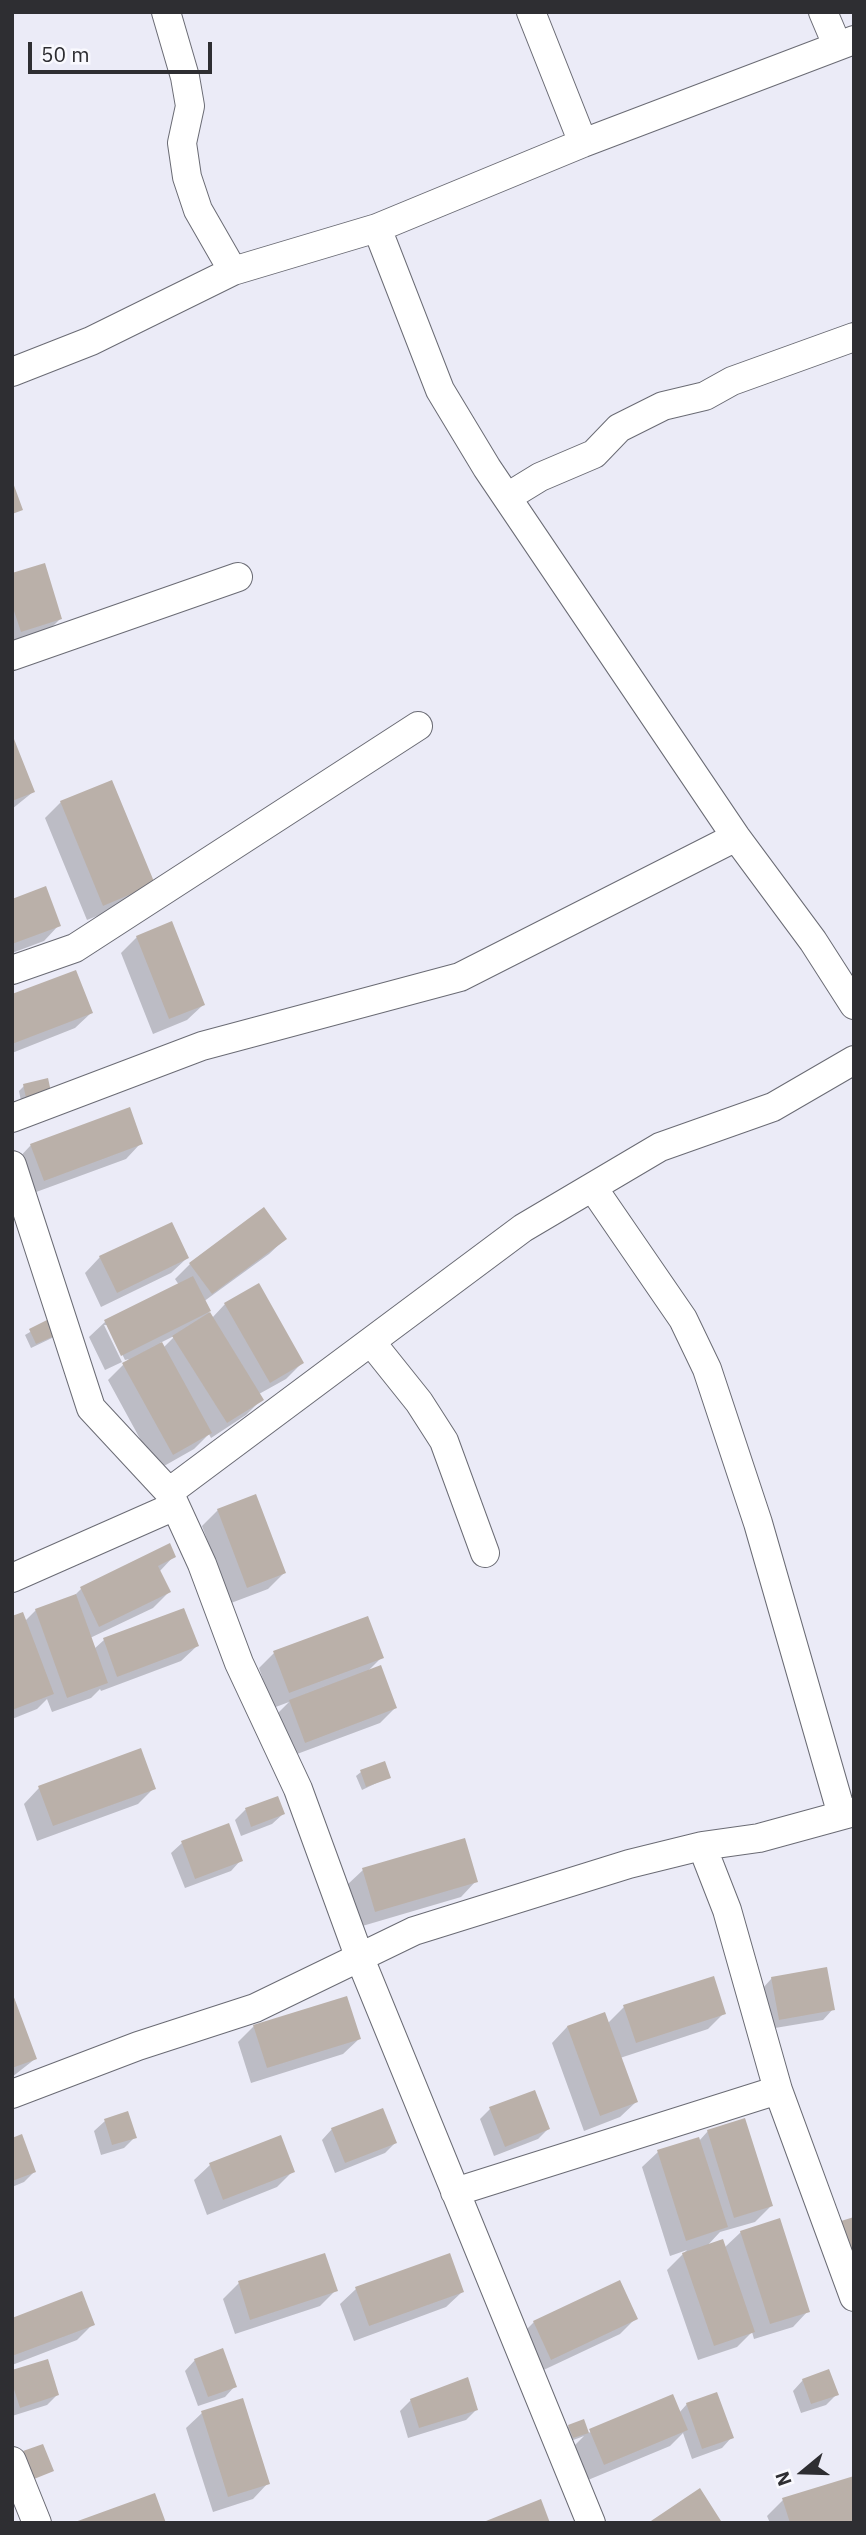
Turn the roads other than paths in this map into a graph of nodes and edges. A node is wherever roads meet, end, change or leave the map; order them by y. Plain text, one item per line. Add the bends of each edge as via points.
1 (166, 12) edge
2 (531, 12) edge
3 (823, 12) edge
4 (846, 43) edge
5 (583, 143) junction
6 (377, 228) junction
7 (233, 271) junction
8 (854, 337) edge
9 (12, 372) edge
10 (509, 496) junction
11 (237, 577) dead end
12 (12, 656) edge
13 (418, 726) dead end
14 (736, 837) junction
15 (12, 970) edge
16 (854, 1005) edge
17 (854, 1060) edge
18 (12, 1118) edge
19 (12, 1165) edge
20 (593, 1188) junction
21 (371, 1342) junction
22 (172, 1499) junction
23 (485, 1553) dead end
24 (12, 1578) edge
25 (848, 1813) edge
26 (702, 1846) junction
27 (359, 1956) junction
28 (778, 2090) junction
29 (12, 2094) edge
30 (455, 2192) junction
31 (854, 2297) edge
32 (12, 2461) edge
33 (37, 2523) edge
34 (591, 2523) edge

1 - 7 street via 190,106 182,143 187,177 198,210
2 - 5 street
3 - 4 street
4 - 5 street
5 - 6 street
6 - 7 street
6 - 10 street via 440,390
7 - 9 street via 91,341
8 - 10 street via 732,381 705,396 663,406 619,428 594,454
10 - 14 street
11 - 12 street
13 - 15 street via 75,948
14 - 16 street
14 - 18 street via 460,977 202,1046
17 - 20 street via 774,1107 660,1147
19 - 22 street via 91,1408
20 - 21 street via 523,1228
20 - 25 street via 683,1318 707,1369
21 - 22 street
21 - 23 street via 444,1441
22 - 24 street
22 - 27 street via 239,1663 298,1789
25 - 26 street via 759,1838
26 - 27 street via 414,1931
26 - 28 street via 727,1910
27 - 29 street via 255,2008
27 - 30 street
28 - 30 street
28 - 31 street
30 - 34 street
32 - 33 street

